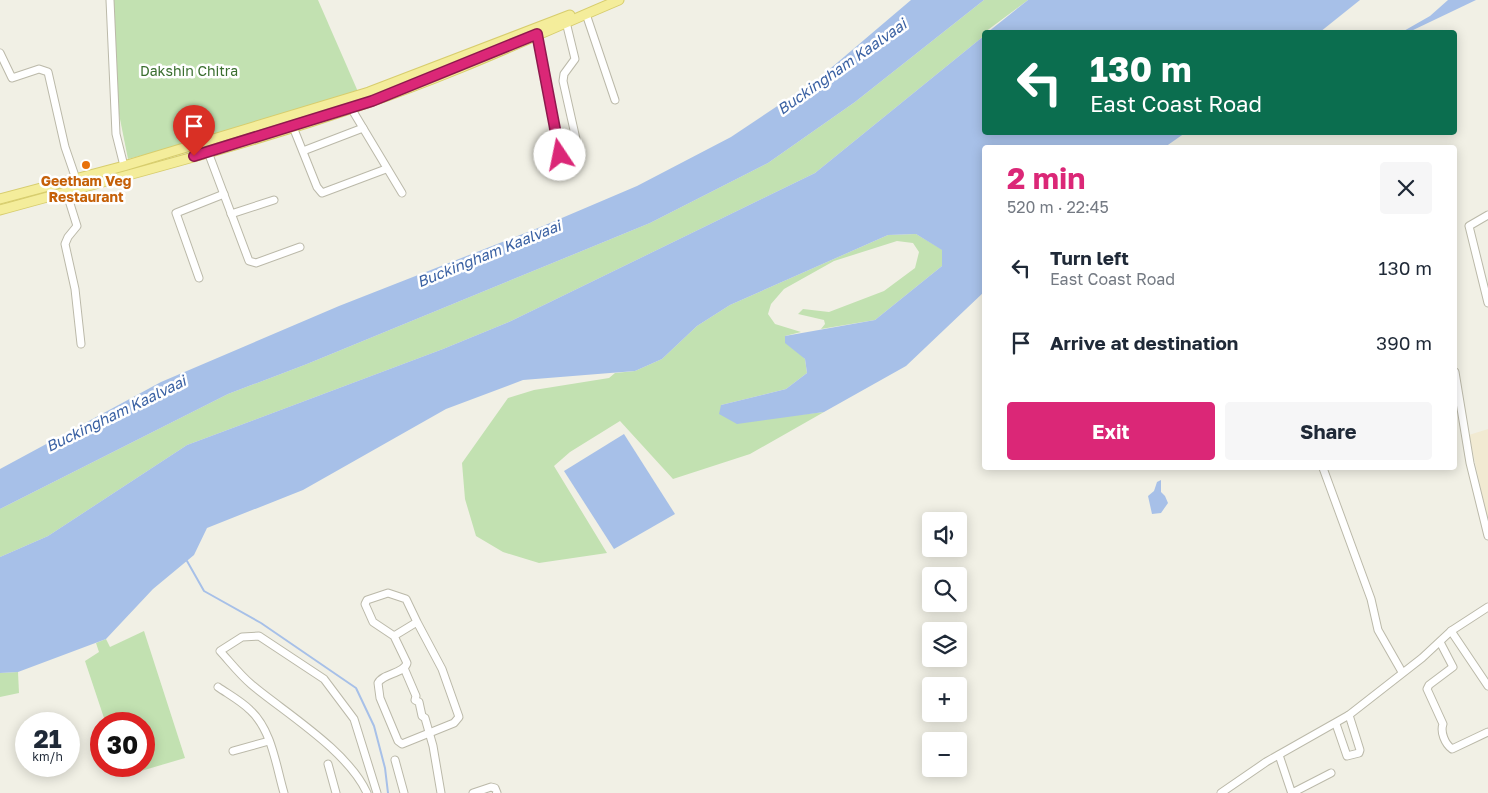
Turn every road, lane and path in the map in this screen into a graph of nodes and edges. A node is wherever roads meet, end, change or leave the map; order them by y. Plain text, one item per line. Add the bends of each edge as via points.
1 (110, 0) edge
2 (606, 0) edge
3 (619, 0) edge
4 (586, 14) junction
5 (566, 22) junction
6 (537, 34) junction
7 (0, 53) edge
8 (364, 99) junction
9 (616, 100) dead end
10 (352, 108) junction
11 (293, 126) junction
12 (363, 128) junction
13 (578, 148) dead end
14 (302, 151) junction
15 (208, 152) junction
16 (560, 155) dead end
17 (124, 166) junction
18 (386, 169) junction
19 (76, 178) junction
20 (66, 191) junction
21 (402, 192) dead end
22 (224, 194) junction
23 (0, 199) edge
24 (274, 200) dead end
25 (0, 210) edge
26 (232, 214) junction
27 (1488, 215) edge
28 (300, 247) dead end
29 (199, 278) dead end
30 (1488, 304) edge
31 (81, 344) dead end
32 (1457, 384) edge
33 (1323, 470) edge
34 (1488, 536) edge
35 (1488, 607) edge
36 (417, 622) junction
37 (1451, 632) junction
38 (394, 636) junction
39 (1440, 642) junction
40 (406, 666) junction
41 (1402, 672) junction
42 (1488, 686) edge
43 (218, 687) dead end
44 (1349, 715) junction
45 (1336, 724) junction
46 (431, 732) junction
47 (1488, 732) edge
48 (269, 741) junction
49 (233, 751) dead end
50 (1278, 755) junction
51 (395, 760) dead end
52 (328, 764) dead end
53 (1331, 774) dead end
54 (284, 793) edge
55 (336, 793) edge
56 (367, 793) edge
57 (377, 793) edge
58 (404, 793) edge
59 (441, 793) edge
60 (474, 793) edge
61 (497, 793) edge
62 (1221, 793) edge

1 - 17 street via 116,134
2 - 8 main road
3 - 4 main road
4 - 5 main road
4 - 9 street
5 - 6 main road
5 - 13 street via 574,59 563,81
6 - 8 main road
6 - 16 street
7 - 19 street via 12,78 39,69 48,72 65,147
8 - 10 main road
8 - 17 main road
10 - 11 main road
10 - 12 street
11 - 14 street
11 - 15 main road
12 - 14 street
12 - 18 street
14 - 18 street via 322,193
15 - 20 main road
15 - 22 street
17 - 19 main road
18 - 21 street
19 - 23 main road
20 - 25 main road
20 - 31 street via 77,226 65,244 75,289
22 - 26 street
22 - 29 street via 176,213
24 - 26 street
26 - 28 street via 253,264
27 - 30 street via 1469,226
32 - 34 street via 1470,463
33 - 41 street via 1371,599 1378,630
35 - 37 street
36 - 38 street
36 - 38 street via 403,596 388,593 367,600 365,604 373,622
36 - 46 street via 442,669 459,717 454,723
37 - 39 street
37 - 42 street
38 - 40 street
39 - 41 street
39 - 47 street via 1453,668 1427,689 1443,724 1449,747 1452,749
40 - 46 street
40 - 46 street via 378,681 380,698 400,744 407,744
41 - 44 street
43 - 48 street via 250,709
44 - 45 street
44 - 45 street via 1359,753 1346,756
45 - 50 street
46 - 59 street
48 - 49 street
48 - 54 street
50 - 53 street via 1291,791
50 - 62 street
51 - 58 street
52 - 55 street
56 - 57 street via 348,765 297,718 251,684 220,651 242,636 259,636 324,679 354,718
60 - 61 street via 491,787

